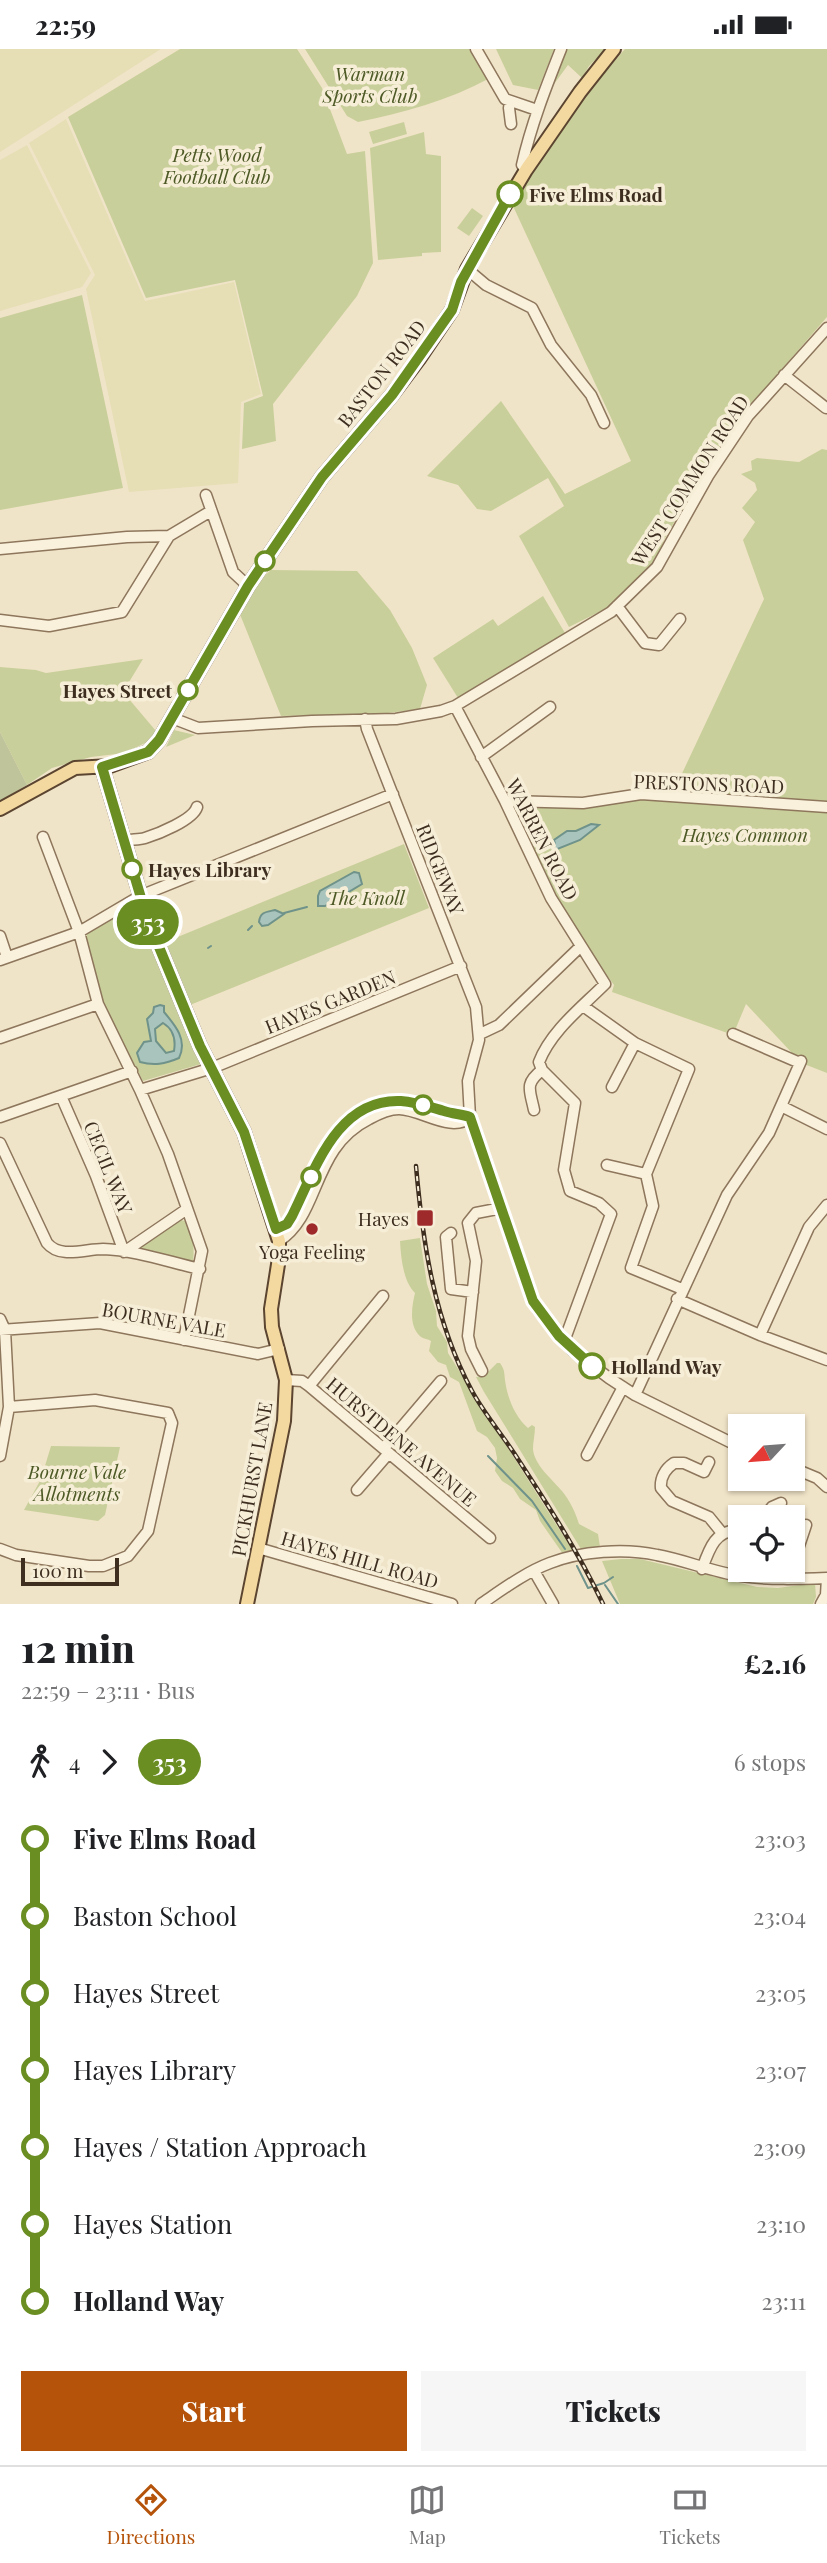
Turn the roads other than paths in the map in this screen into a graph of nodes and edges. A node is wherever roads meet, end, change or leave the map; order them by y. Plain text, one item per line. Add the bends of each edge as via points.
1 (476, 49) edge
2 (561, 49) edge
3 (614, 49) edge
4 (510, 102) junction
5 (537, 110) junction
6 (511, 124) dead end
7 (526, 170) junction
8 (467, 269) junction
9 (827, 328) edge
10 (783, 375) junction
11 (826, 408) edge
12 (604, 423) dead end
13 (206, 495) dead end
14 (211, 511) junction
15 (169, 536) junction
16 (0, 549) edge
17 (248, 586) junction
18 (617, 605) junction
19 (680, 619) dead end
20 (0, 620) edge
21 (455, 706) junction
22 (550, 707) dead end
23 (172, 717) junction
24 (365, 719) junction
25 (481, 757) junction
26 (102, 767) junction
27 (393, 794) junction
28 (505, 801) junction
29 (197, 807) dead end
30 (827, 807) edge
31 (0, 809) edge
32 (43, 837) dead end
33 (123, 841) junction
34 (140, 896) junction
35 (79, 932) junction
36 (0, 936) edge
37 (580, 947) junction
38 (3, 958) edge
39 (461, 966) junction
40 (98, 1004) junction
41 (583, 1006) junction
42 (480, 1034) junction
43 (733, 1034) dead end
44 (0, 1038) edge
45 (635, 1043) junction
46 (212, 1068) junction
47 (542, 1070) junction
48 (132, 1071) junction
49 (612, 1087) dead end
50 (140, 1090) junction
51 (61, 1096) junction
52 (781, 1106) junction
53 (534, 1110) dead end
54 (0, 1117) edge
55 (470, 1117) junction
56 (827, 1129) edge
57 (0, 1143) edge
58 (607, 1165) dead end
59 (646, 1174) junction
60 (827, 1205) edge
61 (502, 1208) junction
62 (187, 1209) junction
63 (468, 1223) junction
64 (277, 1235) junction
65 (124, 1252) junction
66 (200, 1269) junction
67 (473, 1292) junction
68 (680, 1294) junction
69 (383, 1296) dead end
70 (0, 1319) edge
71 (2, 1330) edge
72 (760, 1335) junction
73 (184, 1340) junction
74 (562, 1340) junction
75 (279, 1349) junction
76 (827, 1360) edge
77 (482, 1371) dead end
78 (286, 1380) junction
79 (441, 1381) dead end
80 (309, 1385) junction
81 (623, 1387) junction
82 (635, 1395) junction
83 (9, 1407) junction
84 (728, 1441) edge
85 (387, 1450) junction
86 (587, 1455) dead end
87 (0, 1456) edge
88 (709, 1462) dead end
89 (805, 1473) edge
90 (827, 1487) edge
91 (357, 1490) dead end
92 (728, 1530) edge
93 (722, 1533) junction
94 (491, 1538) dead end
95 (258, 1548) junction
96 (0, 1549) edge
97 (702, 1569) junction
98 (534, 1571) junction
99 (827, 1578) edge
100 (247, 1604) edge
101 (452, 1604) edge
102 (481, 1604) edge
103 (553, 1604) edge
104 (821, 1604) edge

1 - 4 street
2 - 5 street
3 - 7 main road, BASTON ROAD
4 - 5 street
4 - 6 street
5 - 7 street via 522,165
7 - 8 main road, BASTON ROAD
8 - 12 street via 486,285 532,308 551,345 591,395
8 - 17 main road, BASTON ROAD via 452,310 419,359 322,477
9 - 10 street, WEST COMMON ROAD
10 - 11 street
10 - 18 street, WEST COMMON ROAD via 748,416 708,476 657,567
13 - 14 street
14 - 15 street
14 - 17 street via 233,572
15 - 16 street
15 - 20 street via 122,612 49,626
17 - 23 main road, BASTON ROAD
18 - 19 street via 645,643 659,645
18 - 21 street, WEST COMMON ROAD
21 - 24 street, WEST COMMON ROAD via 406,717
21 - 25 street, WARREN ROAD
22 - 25 street
23 - 24 street, WEST COMMON ROAD via 198,729
23 - 26 main road via 148,752
24 - 27 street, RIDGEWAY
25 - 28 street, WARREN ROAD
26 - 31 main road via 75,768
26 - 33 main road, PICKHURST LANE
27 - 34 street
27 - 39 street, RIDGEWAY
28 - 30 street, PRESTONS ROAD via 583,803 641,795
28 - 37 street, WARREN ROAD
29 - 33 street via 173,826
32 - 35 street
33 - 34 main road, PICKHURST LANE
34 - 35 street
34 - 46 main road, PICKHURST LANE
35 - 38 street
35 - 40 street
36 - 38 street
37 - 41 street, WARREN ROAD via 605,984
37 - 42 street via 499,1025
39 - 42 street, RIDGEWAY
39 - 46 street, HAYES GARDEN
40 - 44 street
40 - 48 street
41 - 45 street
41 - 47 street via 544,1049 539,1062
42 - 55 street via 468,1081
43 - 52 street via 800,1062
45 - 49 street
45 - 59 street via 689,1069
46 - 50 street, HAYES GARDEN
46 - 64 main road, PICKHURST LANE via 244,1132
47 - 53 street via 528,1084
47 - 74 street via 575,1103 564,1170 570,1191 599,1203 611,1215
48 - 50 street
48 - 51 street
50 - 62 street
51 - 54 street
51 - 65 street, CECIL WAY
52 - 56 street
52 - 68 street via 769,1133 727,1195
55 - 61 street
55 - 64 street via 456,1123 398,1109 357,1126 333,1149 296,1226
57 - 65 street via 52,1250
58 - 59 street
59 - 68 street via 653,1206 631,1268
60 - 72 street via 809,1227
61 - 63 street via 476,1213
61 - 74 street via 530,1294
62 - 65 street
62 - 66 street via 202,1251
63 - 67 street via 475,1261
63 - 67 street via 449,1233 451,1289
64 - 75 main road, PICKHURST LANE via 279,1258 271,1309
65 - 66 street
66 - 73 street
67 - 77 street via 468,1336
68 - 72 street
68 - 82 street
69 - 80 street
70 - 71 street
71 - 73 street, BOURNE VALE via 100,1323
71 - 83 street
72 - 76 street
73 - 75 street, BOURNE VALE via 258,1354
74 - 81 street
75 - 78 main road, PICKHURST LANE
78 - 80 street, HURSTDENE AVENUE
78 - 95 main road, PICKHURST LANE via 284,1421
79 - 85 street
80 - 85 street, HURSTDENE AVENUE
81 - 82 street
81 - 86 street
82 - 84 street
83 - 87 street
83 - 96 street via 95,1400 168,1413 173,1423 148,1531 128,1556 89,1566
85 - 91 street
85 - 94 street, HURSTDENE AVENUE
88 - 93 street via 704,1472 674,1463 666,1470 661,1488 672,1501 709,1517
89 - 90 street
92 - 93 street
93 - 97 street via 712,1543
95 - 100 main road, PICKHURST LANE
95 - 101 street, HAYES HILL ROAD
97 - 98 street via 633,1551 552,1562
97 - 99 street via 765,1579
98 - 102 street
98 - 103 street
99 - 104 street

